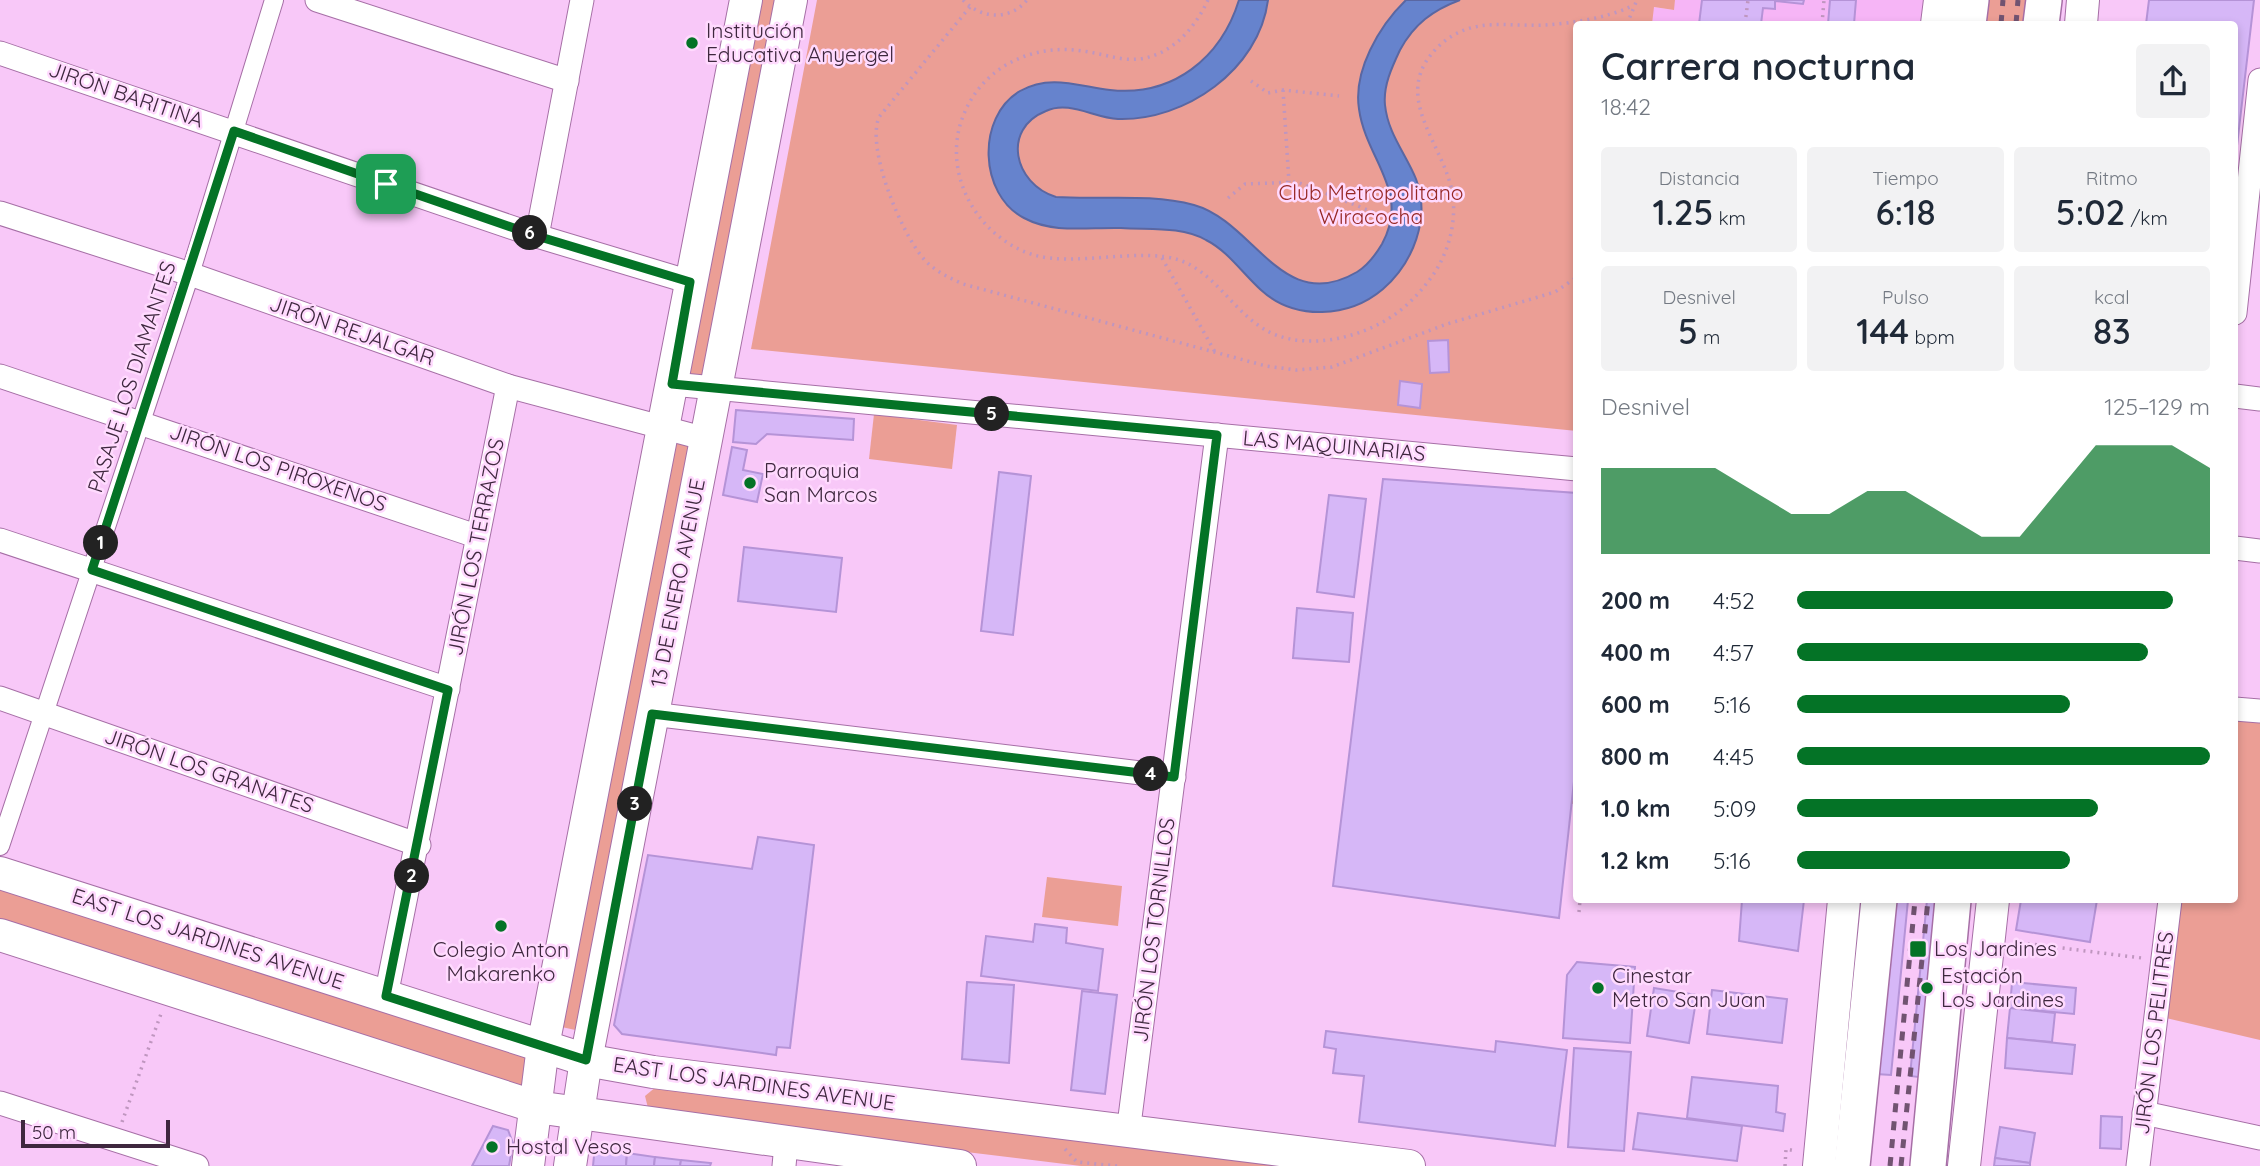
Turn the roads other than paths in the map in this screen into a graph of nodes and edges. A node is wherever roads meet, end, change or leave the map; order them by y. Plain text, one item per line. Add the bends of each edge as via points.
1 (274, 0) edge
2 (317, 0) edge
3 (582, 0) edge
4 (746, 0) edge
5 (792, 0) edge
6 (1940, 0) edge
7 (1971, 0) edge
8 (2044, 0) edge
9 (2083, 0) edge
10 (1937, 21) edge
11 (1968, 21) edge
12 (2041, 21) edge
13 (2081, 21) edge
14 (0, 53) edge
15 (2260, 80) edge
16 (567, 81) junction
17 (234, 131) junction
18 (2253, 210) edge
19 (0, 213) edge
20 (537, 236) junction
21 (190, 274) junction
22 (690, 282) junction
23 (2238, 296) edge
24 (0, 376) edge
25 (672, 384) junction
26 (508, 386) junction
27 (716, 388) junction
28 (2238, 396) edge
29 (2260, 399) edge
30 (142, 421) junction
31 (662, 429) junction
32 (1217, 435) junction
33 (706, 439) junction
34 (1573, 469) edge
35 (476, 536) junction
36 (0, 540) edge
37 (2238, 548) edge
38 (2260, 551) edge
39 (92, 570) junction
40 (448, 690) junction
41 (0, 698) edge
42 (2238, 709) edge
43 (2260, 711) edge
44 (44, 713) junction
45 (652, 714) junction
46 (1174, 777) junction
47 (419, 845) junction
48 (0, 846) edge
49 (0, 873) edge
50 (1844, 903) edge
51 (1879, 903) edge
52 (1953, 903) edge
53 (1993, 903) edge
54 (2170, 903) edge
55 (0, 935) edge
56 (386, 996) junction
57 (543, 1046) junction
58 (586, 1060) junction
59 (653, 1072) junction
60 (0, 1103) edge
61 (536, 1107) junction
62 (2144, 1113) junction
63 (576, 1114) junction
64 (650, 1124) junction
65 (1128, 1133) junction
66 (2260, 1138) edge
67 (785, 1155) edge
68 (197, 1166) edge
69 (528, 1166) edge
70 (570, 1166) edge
71 (960, 1166) edge
72 (1409, 1166) edge
73 (1819, 1166) edge
74 (1852, 1166) edge
75 (1928, 1166) edge
76 (1964, 1166) edge
77 (2138, 1166) edge

1 - 17 street, PASAJE LOS DIAMANTES
2 - 16 street
3 - 16 street
4 - 22 main road, 13 DE ENERO AVENUE
5 - 27 main road, 13 DE ENERO AVENUE
6 - 10 main road
7 - 11 main road
8 - 12 main road
9 - 13 main road
14 - 17 street, JIRÓN BARITINA
15 - 18 street
16 - 20 street
17 - 20 street, JIRÓN BARITINA
17 - 21 street, PASAJE LOS DIAMANTES
18 - 23 street
19 - 21 street, JIRÓN REJALGAR
20 - 22 street, JIRÓN BARITINA
21 - 26 street, JIRÓN REJALGAR
21 - 30 street, PASAJE LOS DIAMANTES
22 - 25 main road, 13 DE ENERO AVENUE
24 - 30 street, JIRÓN LOS PIROXENOS
25 - 27 street, LAS MAQUINARIAS
25 - 31 main road, 13 DE ENERO AVENUE
26 - 31 street, JIRÓN REJALGAR
26 - 35 street, JIRÓN LOS TERRAZOS
27 - 32 street, LAS MAQUINARIAS
27 - 33 main road, 13 DE ENERO AVENUE
28 - 29 street
30 - 35 street, JIRÓN LOS PIROXENOS
30 - 39 street, PASAJE LOS DIAMANTES
31 - 33 street, JIRÓN REJALGAR
31 - 57 main road, 13 DE ENERO AVENUE
32 - 34 street, LAS MAQUINARIAS
32 - 46 street, JIRÓN LOS TORNILLOS
33 - 45 main road, 13 DE ENERO AVENUE
35 - 40 street, JIRÓN LOS TERRAZOS
36 - 39 street
37 - 38 street
39 - 40 street
39 - 44 street, PASAJE LOS DIAMANTES
40 - 47 street, JIRÓN LOS TERRAZOS
41 - 44 street, JIRÓN LOS GRANATES
42 - 43 street
44 - 47 street, JIRÓN LOS GRANATES
44 - 48 street, PASAJE LOS DIAMANTES
45 - 46 street
45 - 58 main road, 13 DE ENERO AVENUE
46 - 65 street, JIRÓN LOS TORNILLOS
47 - 56 street, JIRÓN LOS TERRAZOS
49 - 56 main road, EAST LOS JARDINES AVENUE
50 - 73 main road
51 - 74 main road
52 - 75 main road
53 - 76 main road
54 - 62 street, JIRÓN LOS PELITRES
55 - 61 main road
56 - 57 main road, EAST LOS JARDINES AVENUE
57 - 58 main road, EAST LOS JARDINES AVENUE
57 - 61 main road, 13 DE ENERO AVENUE
58 - 59 main road, EAST LOS JARDINES AVENUE
58 - 63 main road, 13 DE ENERO AVENUE
59 - 64 main road via 637,1086 633,1099 636,1110
59 - 65 main road, EAST LOS JARDINES AVENUE
60 - 68 street
61 - 63 main road
61 - 69 main road, 13 DE ENERO AVENUE
62 - 66 street
62 - 77 street, JIRÓN LOS PELITRES
63 - 64 main road
63 - 70 main road, 13 DE ENERO AVENUE
64 - 67 main road
65 - 72 main road, EAST LOS JARDINES AVENUE
67 - 71 main road

